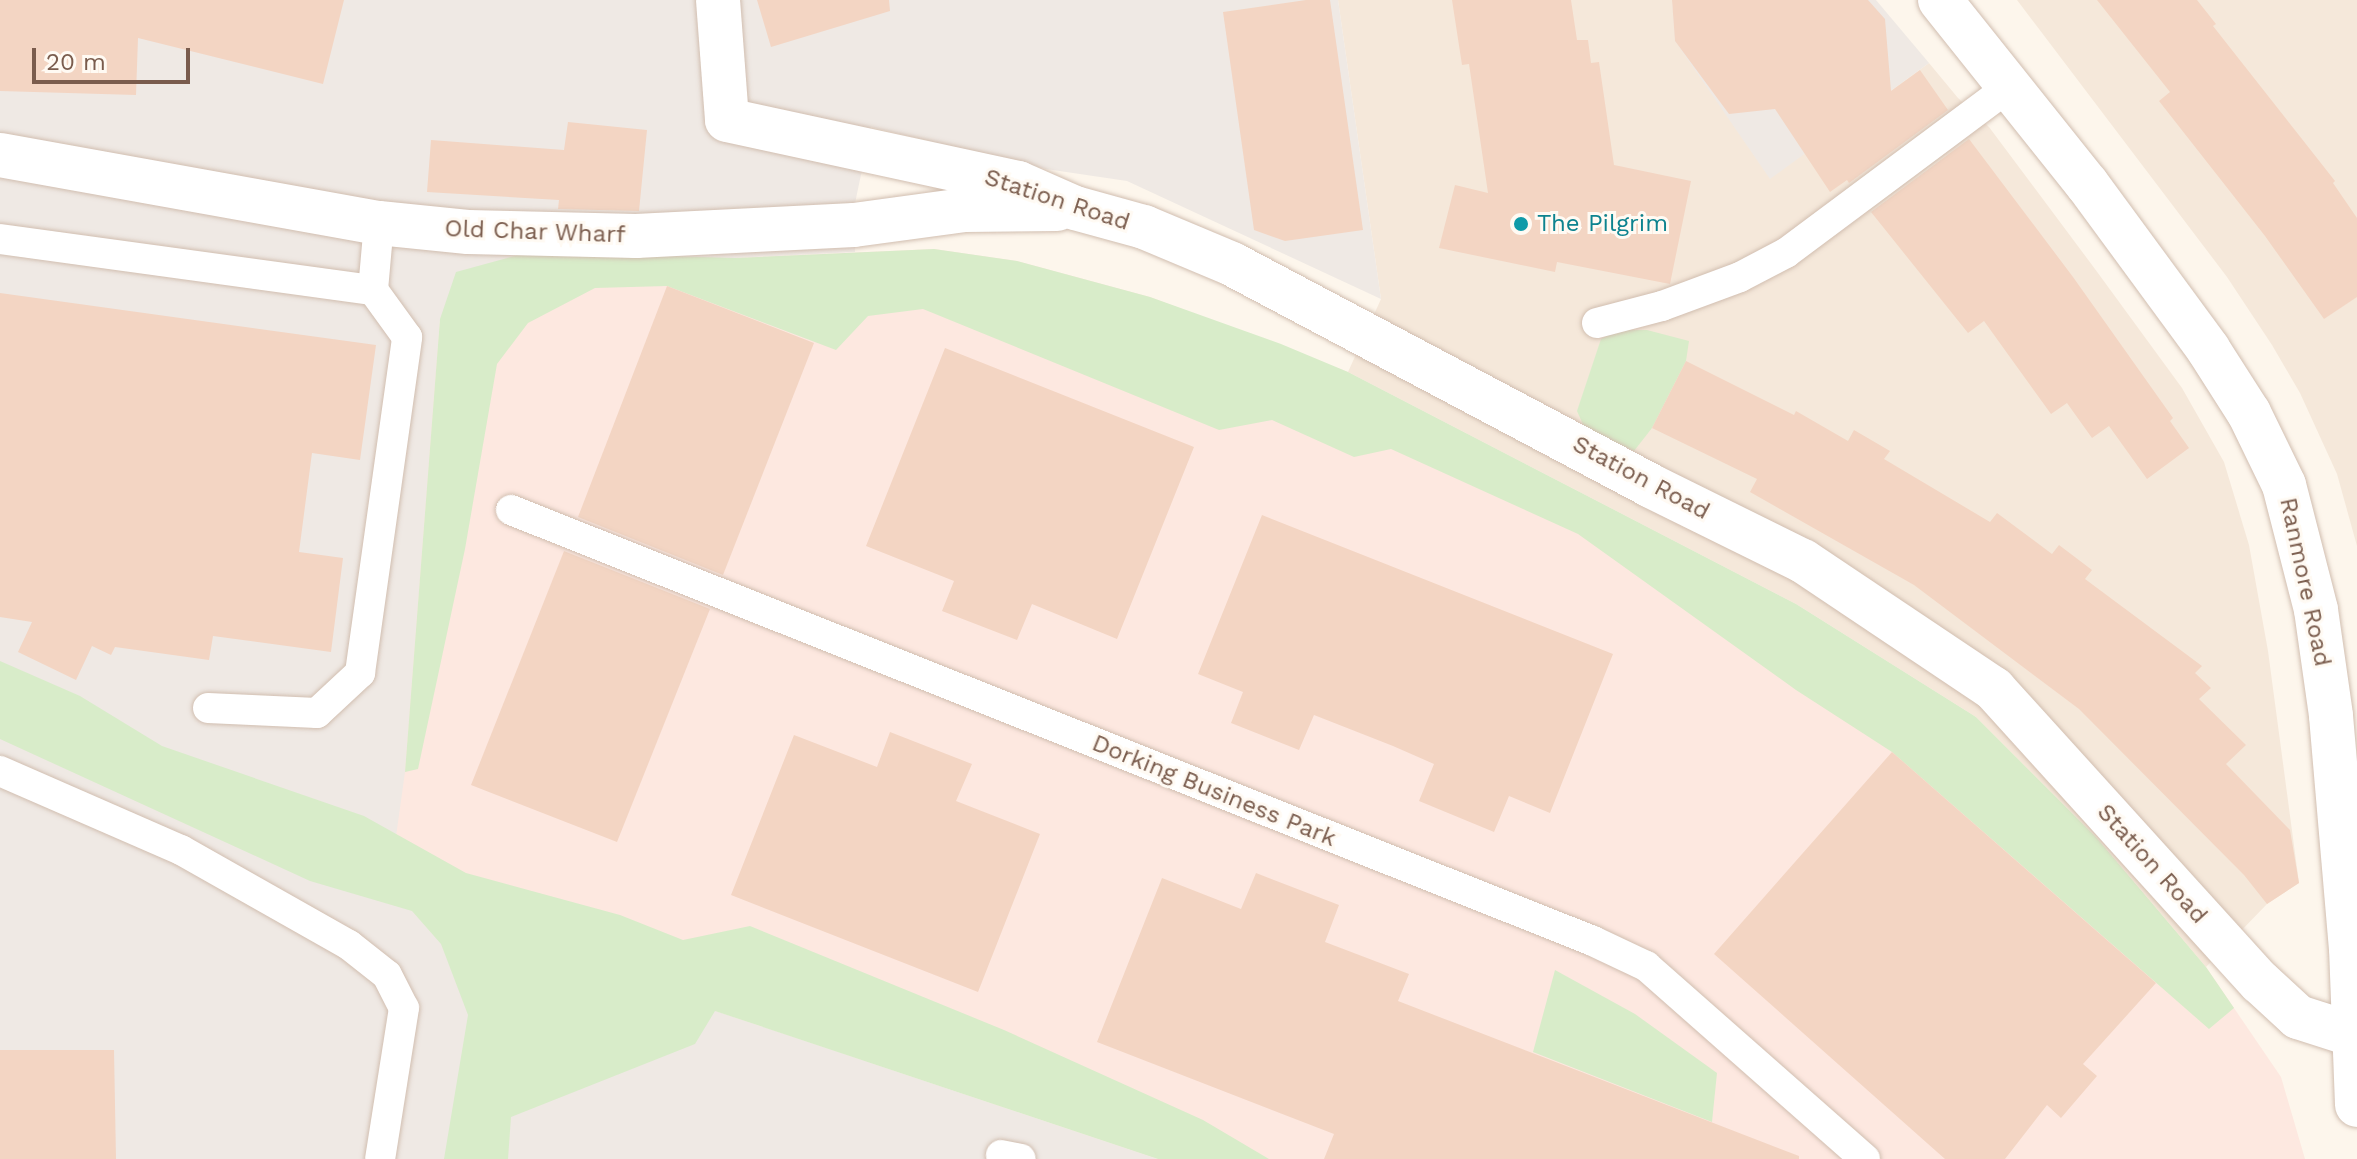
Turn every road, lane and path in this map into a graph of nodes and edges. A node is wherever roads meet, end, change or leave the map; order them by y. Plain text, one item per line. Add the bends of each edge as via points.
1 (718, 0) edge
2 (1940, 0) edge
3 (2010, 86) junction
4 (0, 155) edge
5 (1075, 208) junction
6 (379, 223) junction
7 (0, 239) edge
8 (373, 290) junction
9 (1597, 323) dead end
10 (511, 510) dead end
11 (208, 708) dead end
12 (0, 771) edge
13 (2354, 948) edge
14 (2354, 1035) junction
15 (2357, 1105) edge
16 (380, 1159) edge
17 (1865, 1159) edge

1 - 5 street, Station Road via 727,120 1018,183
2 - 3 street, Ranmore Road
3 - 9 lane via 1786,253 1662,306
3 - 13 street, Ranmore Road via 2208,349 2249,413 2284,485 2316,610
4 - 6 street, Old Char Wharf
5 - 6 street, Old Char Wharf via 965,210 854,225 636,236 468,232
5 - 14 street, Station Road via 1144,227 1232,264 1803,561 1994,689 2260,982 2298,1017
6 - 8 lane
7 - 8 lane
8 - 11 lane via 407,337 360,673 317,713
10 - 17 lane, Dorking Business Park via 1646,966
12 - 16 lane via 181,850 349,945 387,975 404,1008
13 - 14 street, Ranmore Road
14 - 15 street

